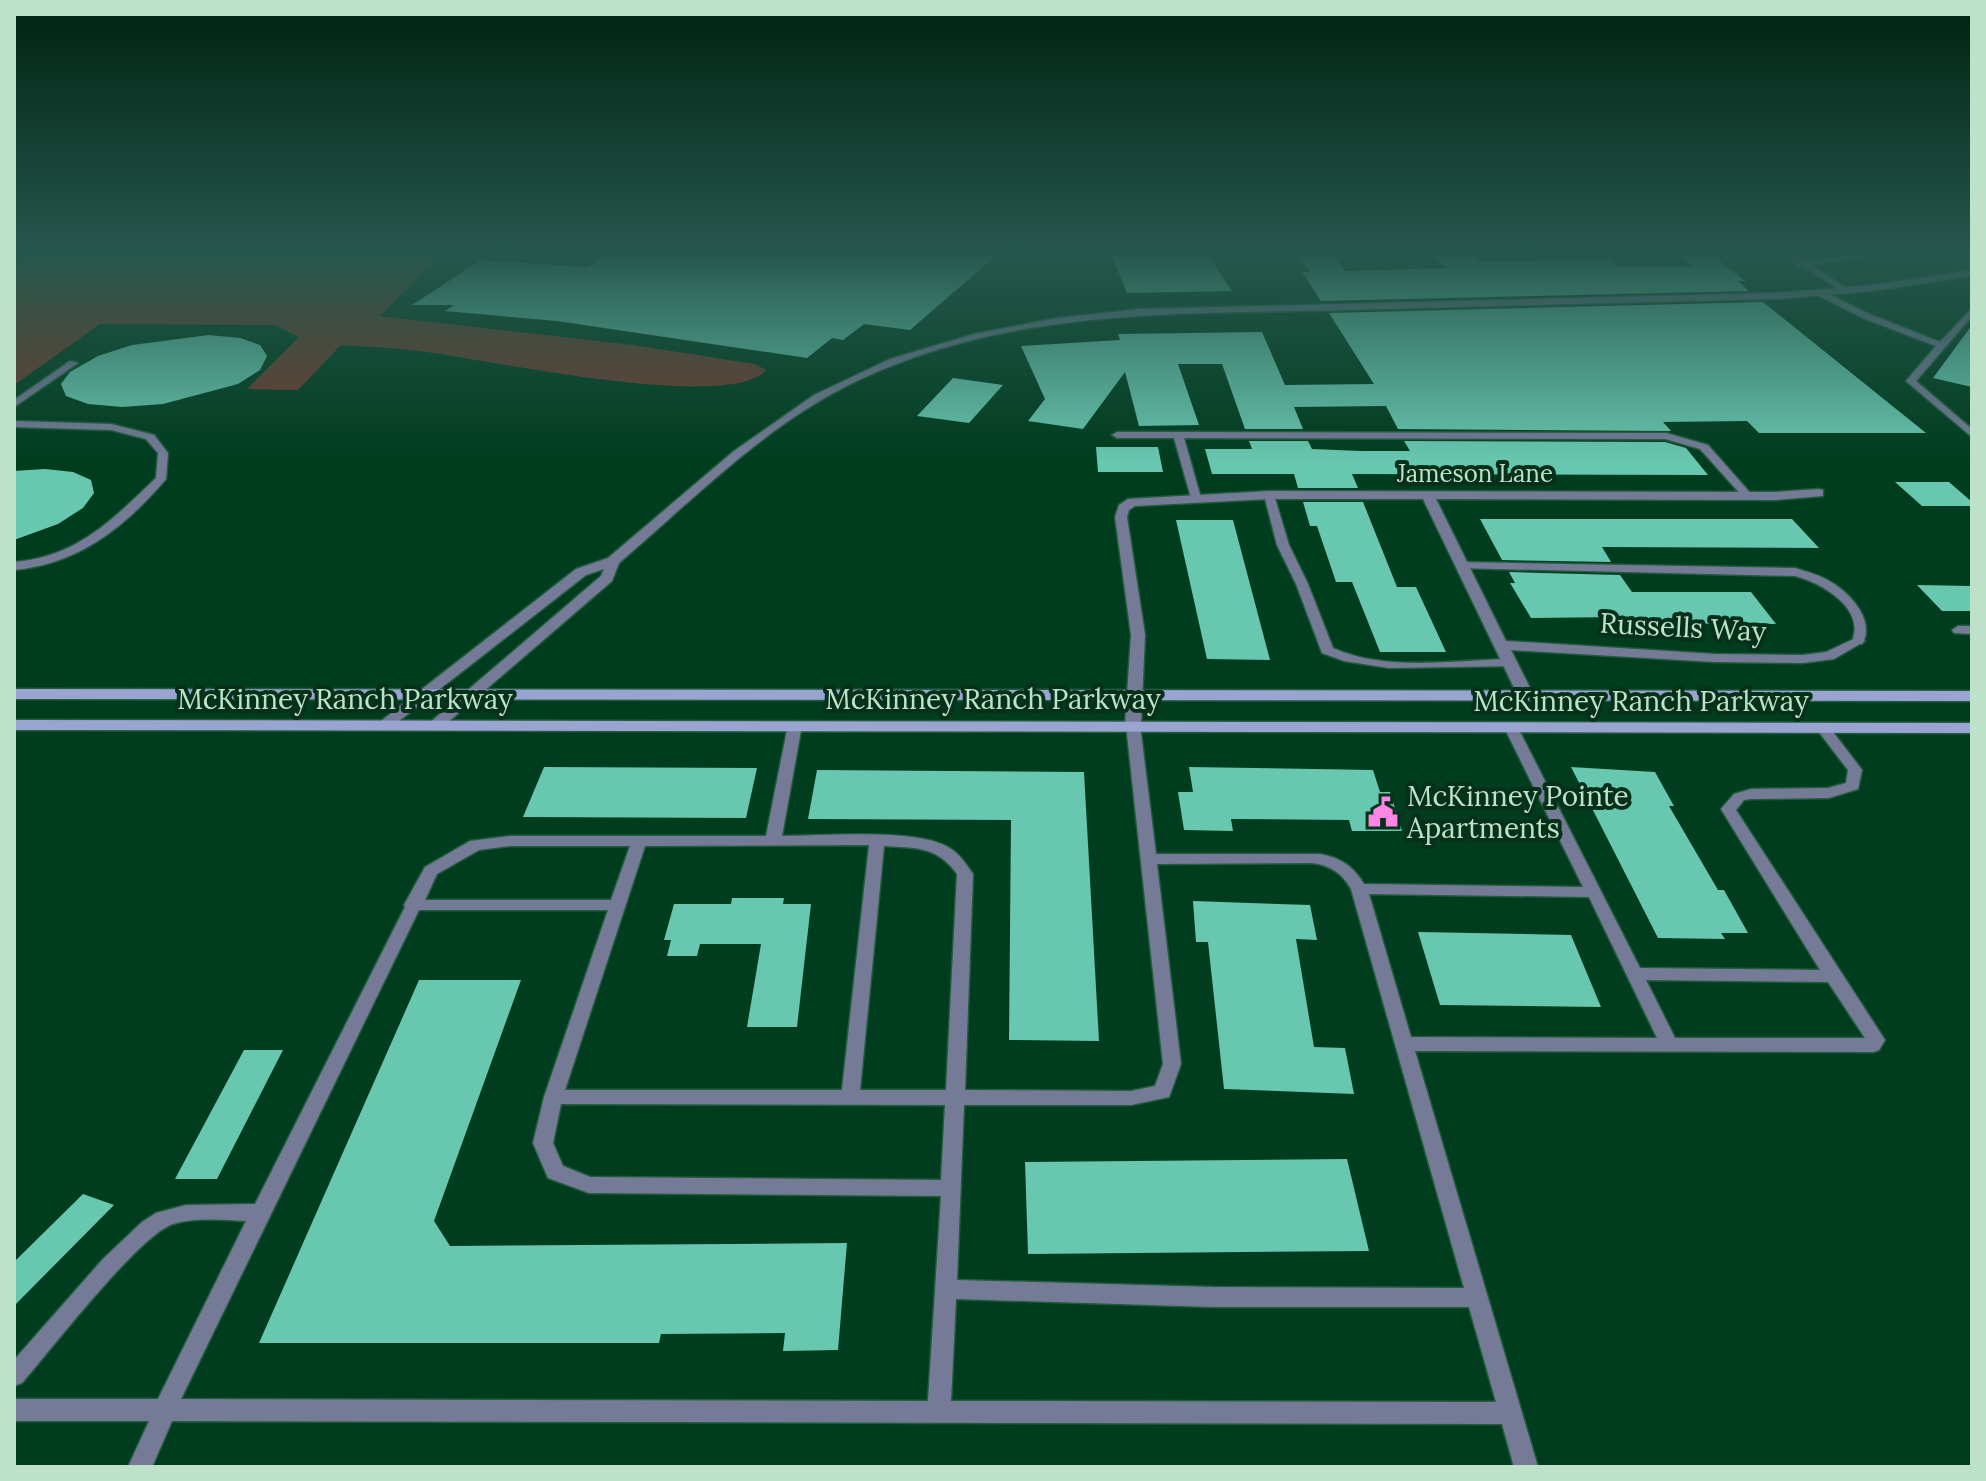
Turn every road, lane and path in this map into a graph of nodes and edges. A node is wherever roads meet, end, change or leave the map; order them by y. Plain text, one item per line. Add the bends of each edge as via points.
1 (1051, 322) edge
2 (1882, 322) edge
3 (1898, 322) edge
4 (1962, 322) edge
5 (1941, 345) junction
6 (73, 363) dead end
7 (14, 404) edge
8 (14, 424) edge
9 (1970, 428) edge
10 (1117, 435) dead end
11 (1178, 435) junction
12 (1819, 493) dead end
13 (1269, 495) junction
14 (1428, 496) junction
15 (1748, 496) junction
16 (1196, 498) junction
17 (613, 561) junction
18 (14, 566) edge
19 (1461, 566) junction
20 (1858, 641) joint
21 (1501, 645) junction
22 (1510, 663) junction
23 (14, 694) edge
24 (424, 694) junction
25 (471, 695) junction
26 (1134, 696) junction
27 (1526, 696) junction
28 (1972, 696) edge
29 (14, 725) edge
30 (384, 725) junction
31 (435, 725) junction
32 (795, 725) junction
33 (1133, 725) junction
34 (1511, 727) junction
35 (1822, 727) junction
36 (1972, 728) edge
37 (639, 841) junction
38 (773, 841) junction
39 (877, 843) junction
40 (1150, 859) junction
41 (1359, 889) junction
42 (1594, 892) junction
43 (412, 905) junction
44 (618, 905) junction
45 (1633, 974) junction
46 (1833, 976) junction
47 (1405, 1044) junction
48 (1669, 1045) junction
49 (553, 1097) junction
50 (850, 1098) junction
51 (955, 1098) junction
52 (951, 1188) junction
53 (261, 1212) junction
54 (945, 1289) junction
55 (1477, 1298) junction
56 (14, 1376) edge
57 (166, 1409) junction
58 (14, 1410) edge
59 (939, 1412) junction
60 (1510, 1413) junction
61 (140, 1467) edge
62 (1526, 1467) edge

1 - 17 street via 896,361 817,398 763,436
2 - 5 lane
3 - 5 lane
4 - 5 lane
5 - 9 lane via 1911,381
6 - 7 lane
8 - 18 lane via 111,427 150,437 163,453 161,479 102,536 33,567
10 - 11 lane
11 - 15 lane via 1674,436 1704,447
11 - 16 lane
12 - 15 street, Jameson Lane
13 - 14 street, Jameson Lane
13 - 16 street, Jameson Lane
13 - 22 lane via 1283,545 1327,650 1372,664
14 - 15 street, Jameson Lane
14 - 19 street
16 - 26 street, Jameson Lane via 1132,502 1123,508 1137,618
17 - 24 street via 581,572
17 - 25 street via 607,578
19 - 20 lane via 1795,572 1845,595 1860,623
19 - 21 street
20 - 21 street, Russells Way via 1840,653 1803,659
21 - 22 street
22 - 27 street
23 - 24 main road, McKinney Ranch Parkway
24 - 25 main road, McKinney Ranch Parkway
24 - 30 street
25 - 26 main road, McKinney Ranch Parkway
25 - 31 street
26 - 27 main road, McKinney Ranch Parkway
26 - 33 street
27 - 28 main road, McKinney Ranch Parkway
29 - 30 main road, McKinney Ranch Parkway
30 - 31 main road, McKinney Ranch Parkway
31 - 32 main road, McKinney Ranch Parkway
32 - 33 main road, McKinney Ranch Parkway
32 - 38 lane
33 - 34 main road, McKinney Ranch Parkway
33 - 40 lane
34 - 35 main road, McKinney Ranch Parkway
34 - 42 lane
35 - 36 main road, McKinney Ranch Parkway
35 - 46 lane via 1855,770 1853,786 1829,793 1751,794 1739,797 1728,809
37 - 38 lane
37 - 43 lane via 475,845 431,871
37 - 44 lane
38 - 39 lane
39 - 50 lane
39 - 51 lane via 940,849 965,874
40 - 41 lane via 1328,859 1351,872
40 - 51 lane via 1172,1064 1162,1092 1131,1098
41 - 42 lane
41 - 47 lane
42 - 45 lane
43 - 44 lane
43 - 53 lane
44 - 49 lane
45 - 46 lane
45 - 48 lane
46 - 48 lane via 1876,1040 1873,1045
47 - 48 lane
47 - 55 lane
49 - 50 lane
49 - 52 lane via 543,1143 555,1172 589,1185
50 - 51 lane
51 - 52 lane
52 - 54 lane
53 - 56 lane via 161,1219
53 - 57 lane
54 - 55 lane
54 - 59 lane
55 - 60 lane
57 - 58 lane
57 - 59 lane
57 - 61 lane
59 - 60 lane
60 - 62 lane

